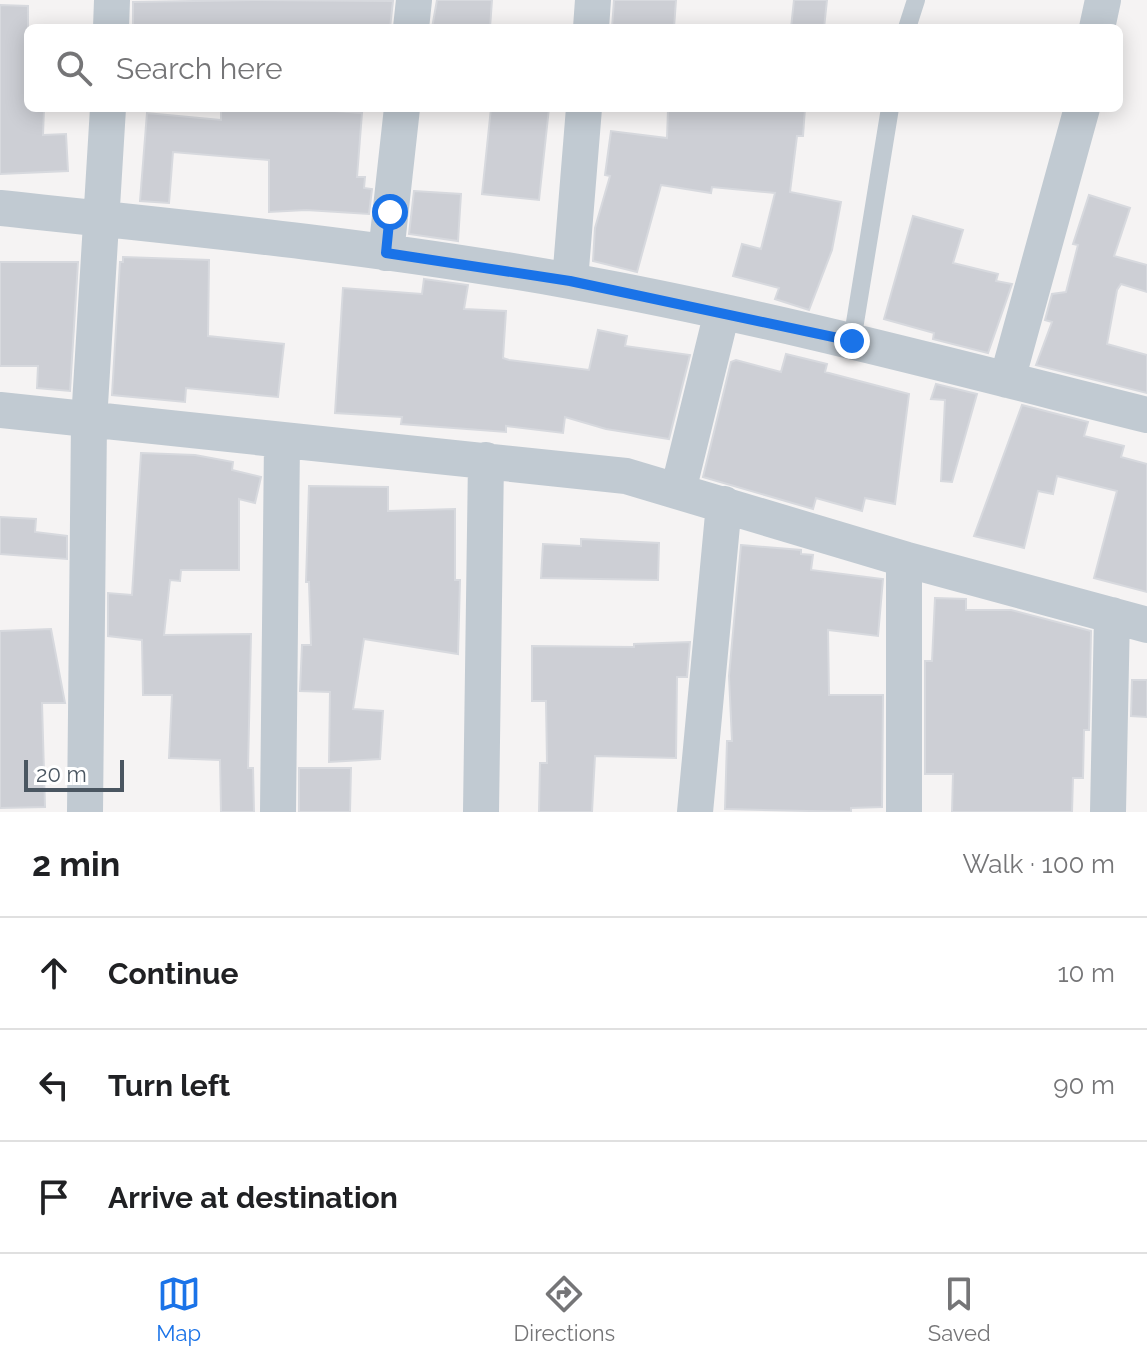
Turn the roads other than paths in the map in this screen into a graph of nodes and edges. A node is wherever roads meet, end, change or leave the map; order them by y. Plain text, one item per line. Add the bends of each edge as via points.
1 (112, 0) edge
2 (414, 0) edge
3 (593, 0) edge
4 (916, 0) edge
5 (1103, 0) edge
6 (111, 24) edge
7 (411, 24) edge
8 (591, 24) edge
9 (908, 24) edge
10 (1098, 24) edge
11 (108, 112) edge
12 (402, 112) edge
13 (584, 112) edge
14 (889, 112) edge
15 (1081, 112) edge
16 (0, 208) edge
17 (103, 219) junction
18 (386, 253) junction
19 (570, 281) junction
20 (722, 312) junction
21 (852, 341) junction
22 (1007, 380) junction
23 (0, 410) edge
24 (1147, 415) edge
25 (89, 421) junction
26 (282, 441) junction
27 (486, 460) junction
28 (678, 491) junction
29 (724, 504) junction
30 (904, 559) junction
31 (1112, 615) junction
32 (1147, 625) edge
33 (85, 812) edge
34 (278, 812) edge
35 (481, 812) edge
36 (695, 812) edge
37 (904, 812) edge
38 (1108, 812) edge

1 - 6 street
2 - 7 street
3 - 8 street
4 - 9 lane
5 - 10 street
11 - 17 street
12 - 18 street
13 - 19 street
14 - 21 lane
15 - 22 street
16 - 17 street
17 - 18 street
17 - 25 street
18 - 19 street
19 - 20 street
20 - 21 street
20 - 28 street
21 - 22 street
22 - 24 street
23 - 25 street
25 - 26 street
25 - 33 street
26 - 27 street
26 - 34 street
27 - 28 street via 626,476
27 - 35 street
28 - 29 street
29 - 30 street
29 - 36 street
30 - 31 street
30 - 37 street
31 - 32 street
31 - 38 street

